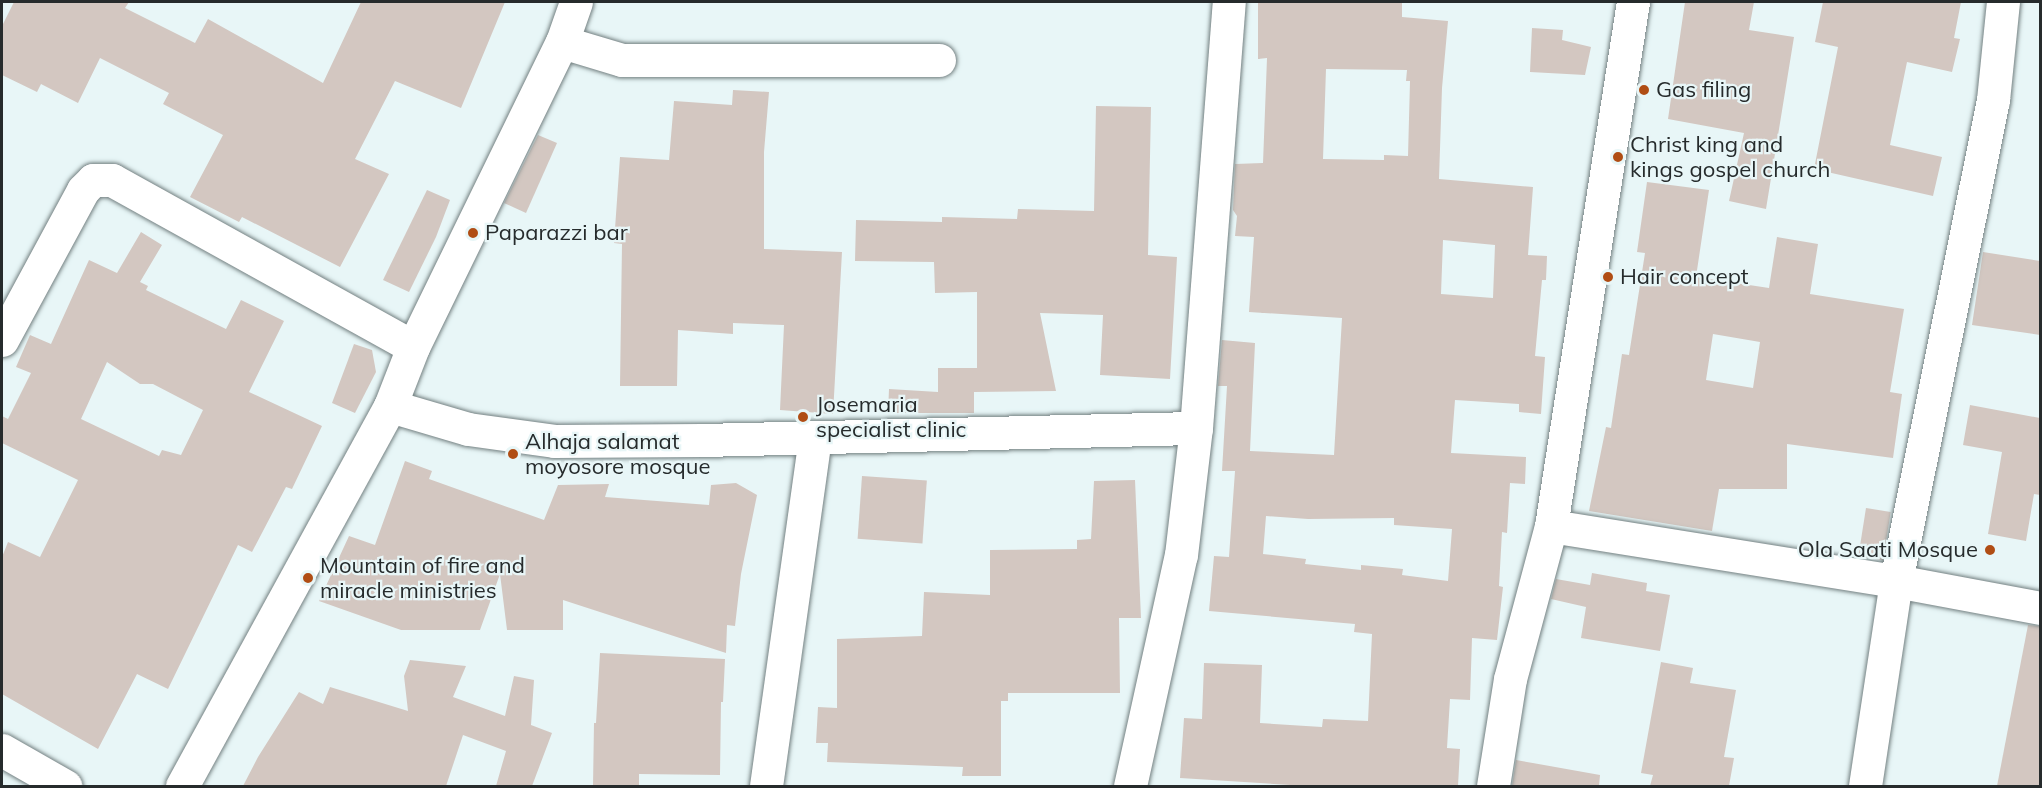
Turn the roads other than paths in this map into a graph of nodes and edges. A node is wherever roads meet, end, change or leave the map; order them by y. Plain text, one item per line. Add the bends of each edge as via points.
1 (1229, 2) edge
2 (1633, 2) edge
3 (2003, 2) edge
4 (570, 4) edge
5 (562, 42) junction
6 (939, 60) dead end
7 (2, 340) edge
8 (413, 347) junction
9 (390, 406) junction
10 (1196, 428) junction
11 (815, 438) junction
12 (1551, 526) junction
13 (1896, 581) junction
14 (2040, 608) edge
15 (2, 750) edge
16 (65, 786) edge
17 (182, 786) edge
18 (766, 786) edge
19 (1130, 786) edge
20 (1494, 786) edge
21 (1865, 786) edge

1 - 10 street
2 - 12 street
3 - 13 street via 1994,100
4 - 5 street
5 - 6 street via 622,60
5 - 8 street
7 - 8 street via 83,190 93,180 112,180
8 - 9 street
9 - 11 street via 468,429 554,441
9 - 17 street
10 - 11 street
10 - 19 street via 1181,555
11 - 18 street
12 - 13 street
12 - 20 street via 1510,679
13 - 14 street
13 - 21 street
15 - 16 street

